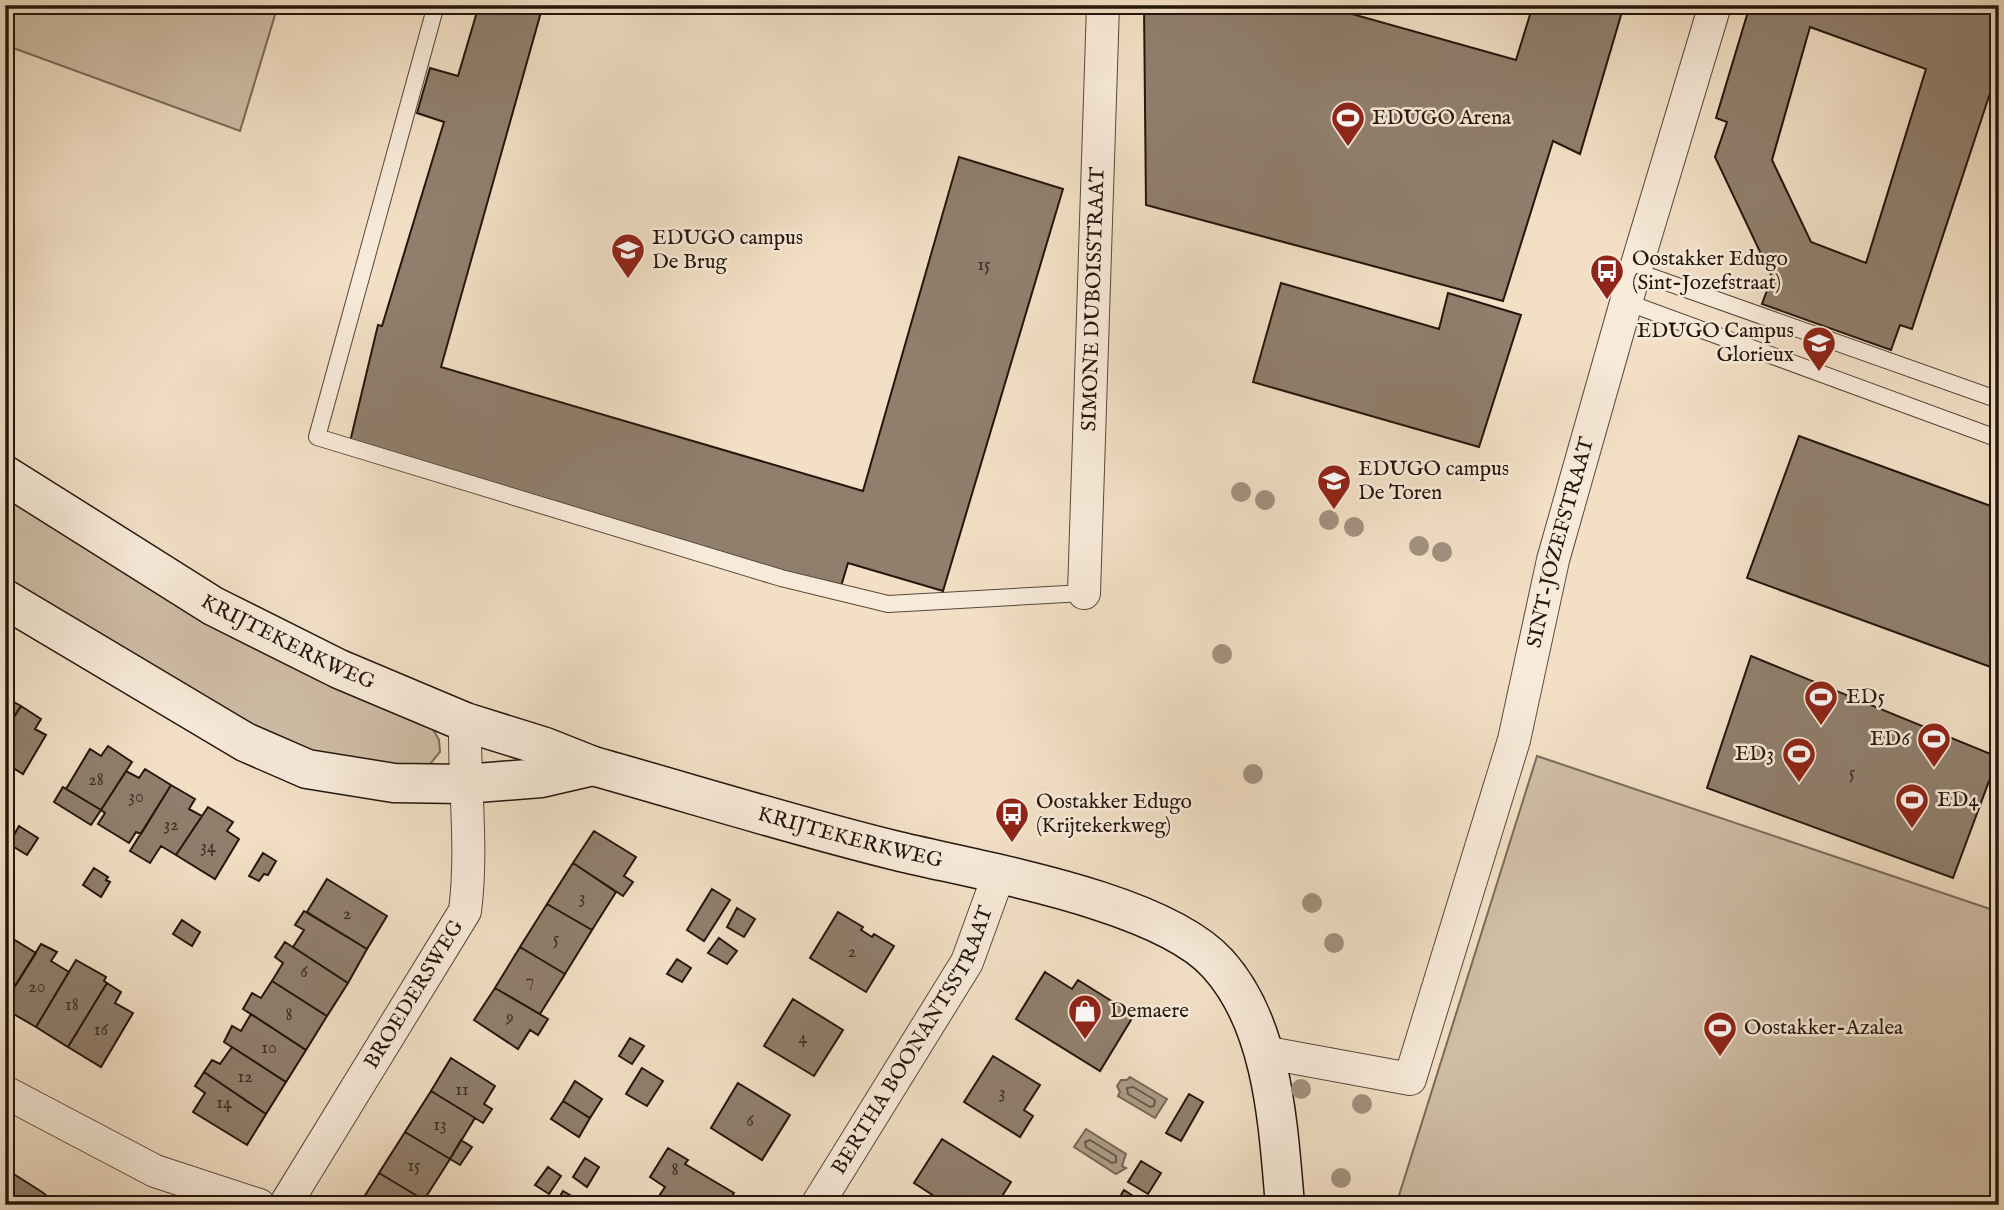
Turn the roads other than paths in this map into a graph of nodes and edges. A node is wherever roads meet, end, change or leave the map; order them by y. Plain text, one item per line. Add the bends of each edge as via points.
1 (436, 5) edge
2 (1103, 5) edge
3 (1715, 5) edge
4 (1635, 271) junction
5 (1626, 302) junction
6 (1999, 400) edge
7 (1999, 439) edge
8 (5, 475) edge
9 (1084, 593) joint
10 (5, 599) edge
11 (465, 722) junction
12 (593, 766) junction
13 (464, 785) junction
14 (999, 874) junction
15 (1263, 1052) junction
16 (5, 1092) edge
17 (259, 1205) edge
18 (285, 1205) edge
19 (817, 1205) edge
20 (1285, 1205) edge

1 - 9 lane via 317,437 781,578 888,604
2 - 9 street, SIMONE DUBOISSTRAAT
3 - 4 street, SINT-JOZEFSTRAAT
4 - 5 street, SINT-JOZEFSTRAAT
4 - 6 lane
5 - 7 lane
5 - 15 street, SINT-JOZEFSTRAAT via 1553,560 1514,740 1410,1079
8 - 11 street, KRIJTEKERKWEG via 213,606 338,669
10 - 13 street, KRIJTEKERKWEG via 245,742 307,769 394,783
11 - 12 street, KRIJTEKERKWEG
11 - 13 street, BROEDERSWEG
12 - 13 street, KRIJTEKERKWEG via 541,778
12 - 14 street, KRIJTEKERKWEG via 892,850
13 - 18 street, BROEDERSWEG via 470,869 465,911
14 - 15 street, KRIJTEKERKWEG via 1151,920 1189,939 1218,964 1244,1001
14 - 19 street, BERTHA BOONANTSSTRAAT via 967,962
15 - 20 street, KRIJTEKERKWEG
16 - 17 street via 155,1171

